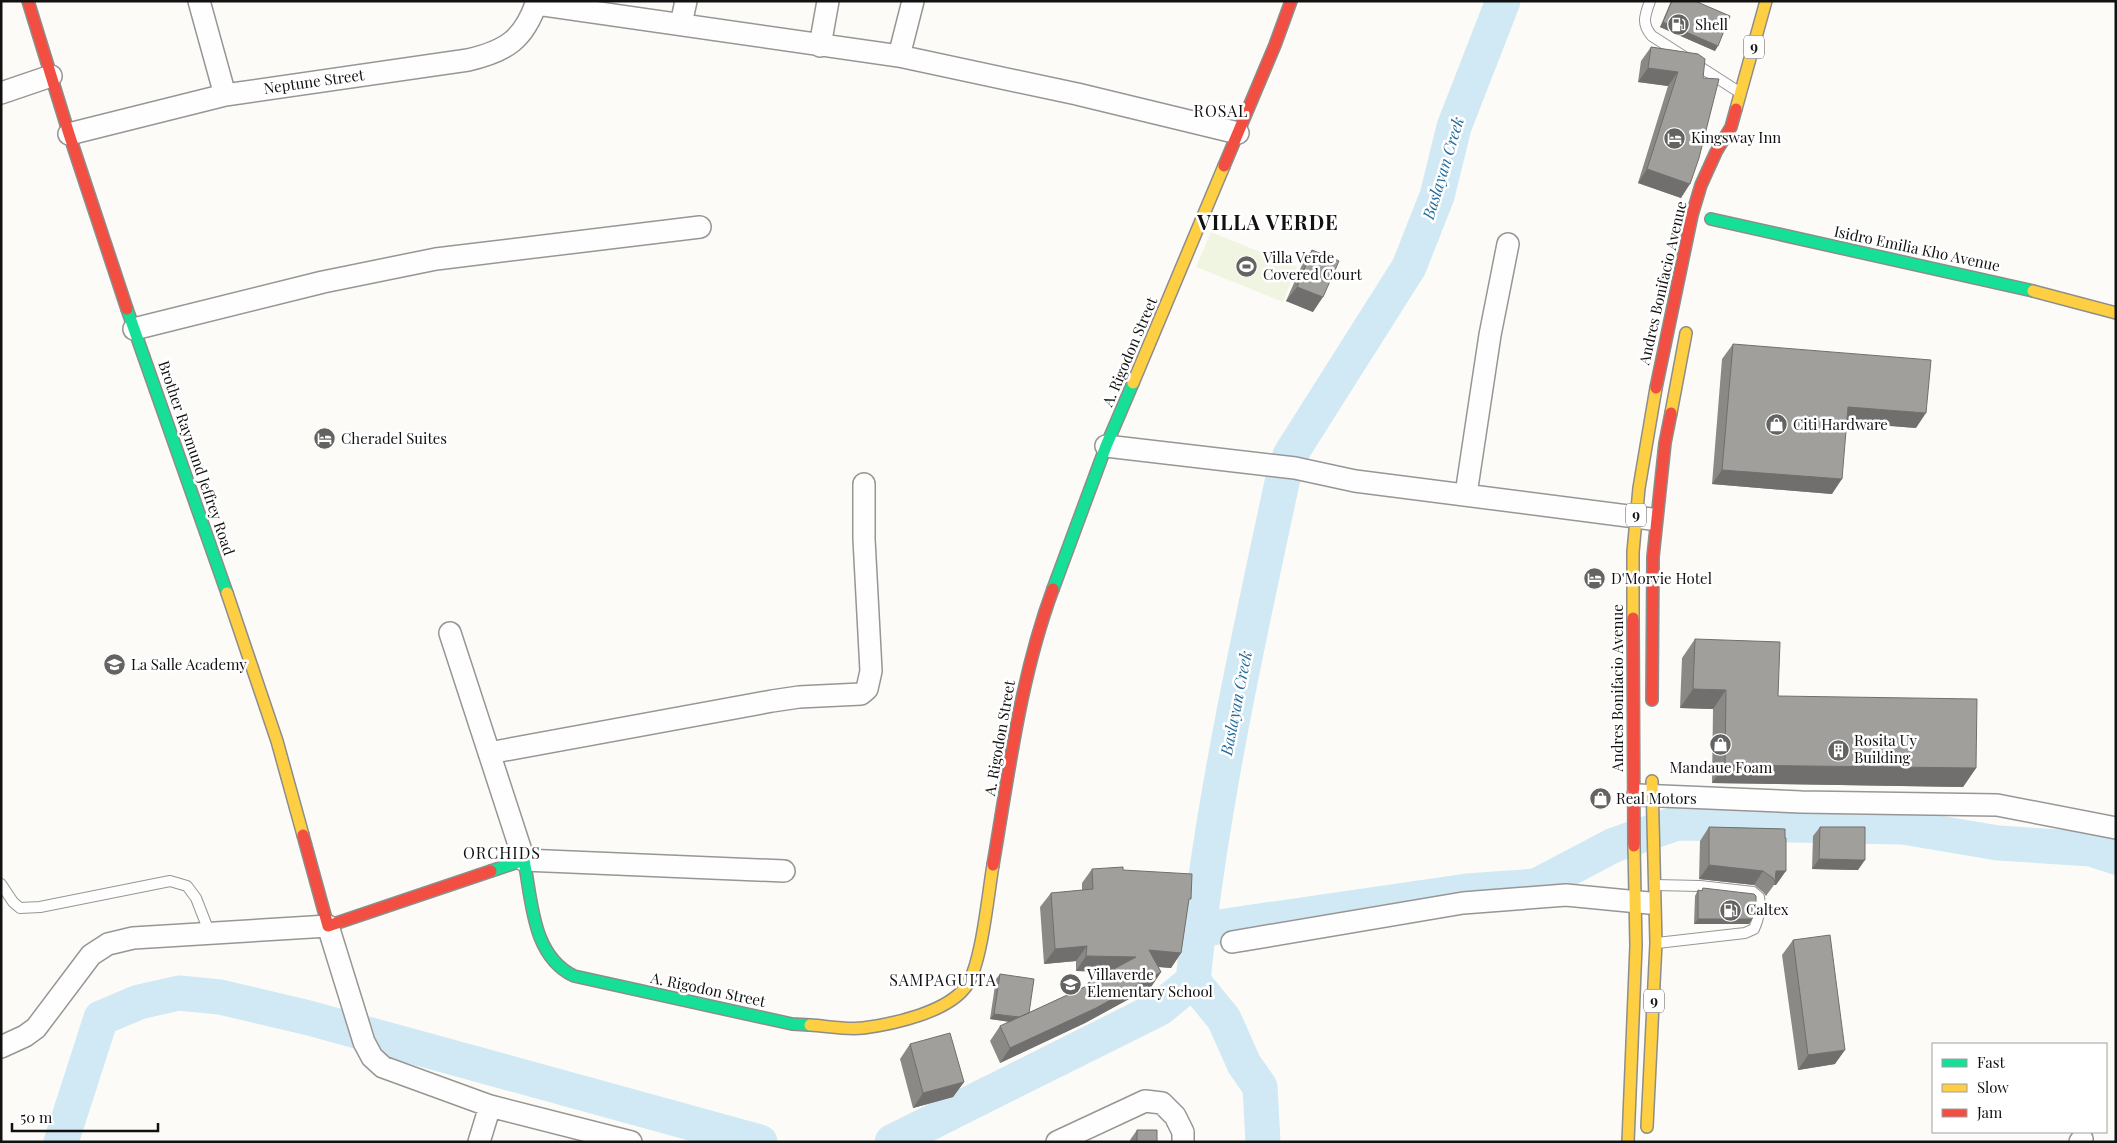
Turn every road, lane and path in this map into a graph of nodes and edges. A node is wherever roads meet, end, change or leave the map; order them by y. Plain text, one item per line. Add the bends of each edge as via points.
1 (28, 1) edge
2 (200, 1) edge
3 (686, 1) edge
4 (828, 1) edge
5 (913, 1) edge
6 (1292, 1) edge
7 (1650, 1) edge
8 (537, 2) edge
9 (1762, 2) edge
10 (681, 24) junction
11 (820, 46) junction
12 (899, 56) junction
13 (51, 76) junction
14 (1, 93) edge
15 (1742, 93) junction
16 (225, 95) junction
17 (1731, 127) junction
18 (1238, 133) junction
19 (69, 134) junction
20 (1729, 151) dead end
21 (1692, 215) junction
22 (700, 227) dead end
23 (1508, 244) dead end
24 (2116, 313) edge
25 (1689, 320) dead end
26 (134, 329) junction
27 (1106, 446) junction
28 (864, 484) dead end
29 (1466, 494) junction
30 (1646, 518) junction
31 (450, 633) dead end
32 (1652, 716) dead end
33 (489, 753) junction
34 (1652, 765) dead end
35 (1643, 795) junction
36 (2116, 828) edge
37 (524, 860) junction
38 (784, 871) dead end
39 (1, 884) edge
40 (1648, 897) junction
41 (328, 926) junction
42 (210, 935) junction
43 (1232, 942) dead end
44 (1656, 943) junction
45 (3, 1043) edge
46 (490, 1106) junction
47 (479, 1142) edge
48 (631, 1142) edge
49 (1057, 1142) edge
50 (1183, 1142) edge
51 (1628, 1142) edge
52 (1646, 1142) edge

1 - 13 main road, Brother Raymund Jeffrey Road
2 - 16 street
3 - 10 street
4 - 11 street
5 - 12 street
6 - 18 main road, A. Rigodon Street
7 - 15 lane via 1644,20 1652,36
8 - 10 street
8 - 16 street, Neptune Street via 524,29 512,44 493,54
9 - 15 main road, Andres Bonifacio Avenue / 9
10 - 11 street
11 - 12 street
12 - 18 street
13 - 14 street
13 - 19 main road, Brother Raymund Jeffrey Road
15 - 17 main road, Andres Bonifacio Avenue / 9
16 - 19 street, Neptune Street
17 - 20 main road, Andres Bonifacio Avenue / 9
17 - 21 main road, Andres Bonifacio Avenue / 9 via 1716,152
18 - 27 main road, A. Rigodon Street
19 - 26 main road, Brother Raymund Jeffrey Road
21 - 24 main road, Isidro Emilia Kho Avenue via 2019,287
21 - 30 main road, Andres Bonifacio Avenue / 9 via 1655,390
22 - 26 street via 436,259 323,282
23 - 29 street via 1490,335
25 - 30 main road, Andres Bonifacio Avenue / 9 via 1666,443
26 - 41 main road, Brother Raymund Jeffrey Road via 277,741
27 - 29 street via 1295,468 1355,481
27 - 37 main road, A. Rigodon Street via 1040,623 1022,694 976,963 967,985 951,1001 916,1017 862,1028 792,1024 578,978 563,971 549,957 540,934
28 - 33 street via 870,671 867,690 861,694 772,701
29 - 30 street
30 - 32 main road, Andres Bonifacio Avenue / 9 via 1653,557
30 - 35 main road, Andres Bonifacio Avenue / 9 via 1633,552
31 - 33 street
33 - 37 street
34 - 35 main road, Andres Bonifacio Avenue / 9
35 - 36 street via 1801,802 1997,805
35 - 40 main road, Andres Bonifacio Avenue / 9 via 1652,816 1653,859
35 - 40 main road, Andres Bonifacio Avenue / 9 via 1633,820 1634,864
37 - 38 street
37 - 41 main road
39 - 42 lane via 12,902 20,908 40,907 170,881 187,886 196,898
40 - 43 street via 1566,895 1463,903
40 - 44 main road, Andres Bonifacio Avenue / 9
40 - 44 lane via 1700,886 1753,892 1759,897 1759,918 1754,929 1745,933
40 - 51 main road, Andres Bonifacio Avenue / 9 via 1636,946
41 - 42 street
41 - 46 street via 364,1042 372,1057 383,1067
42 - 45 street via 133,938 108,944 91,955 36,1028 25,1036
44 - 52 main road, Andres Bonifacio Avenue / 9
46 - 47 street
46 - 48 street
49 - 50 street via 1145,1101 1162,1103 1175,1116 1183,1132

